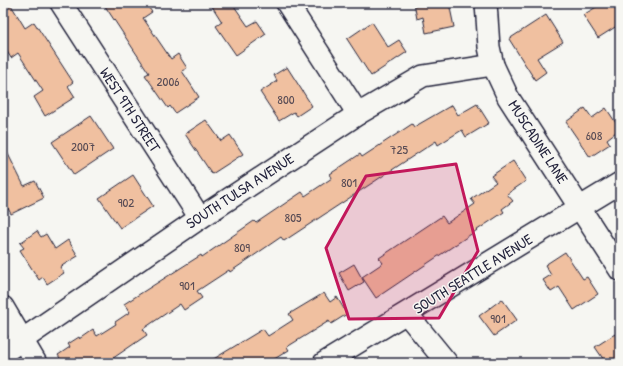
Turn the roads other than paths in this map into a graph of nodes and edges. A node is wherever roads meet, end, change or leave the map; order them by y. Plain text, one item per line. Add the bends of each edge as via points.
1 (61, 3) edge
2 (287, 3) edge
3 (486, 3) edge
4 (493, 65) junction
5 (358, 114) junction
6 (620, 183) edge
7 (580, 208) junction
8 (200, 218) junction
9 (620, 270) edge
10 (3, 307) edge
11 (407, 314) junction
12 (22, 340) junction
13 (3, 352) edge
14 (36, 363) edge
15 (324, 363) edge
16 (447, 363) edge

1 - 8 street, WEST 9TH STREET
2 - 5 street
3 - 4 street, MUSCADINE LANE
4 - 5 street, SOUTH TULSA AVENUE via 423,76
4 - 7 street, MUSCADINE LANE via 508,97
5 - 8 street, SOUTH TULSA AVENUE
6 - 7 street, SOUTH SEATTLE AVENUE
7 - 9 street, MUSCADINE LANE
7 - 11 street, SOUTH SEATTLE AVENUE
8 - 12 street, SOUTH TULSA AVENUE
10 - 12 street
11 - 15 street, SOUTH SEATTLE AVENUE
11 - 16 street
12 - 13 street, SOUTH TULSA AVENUE
12 - 14 street

